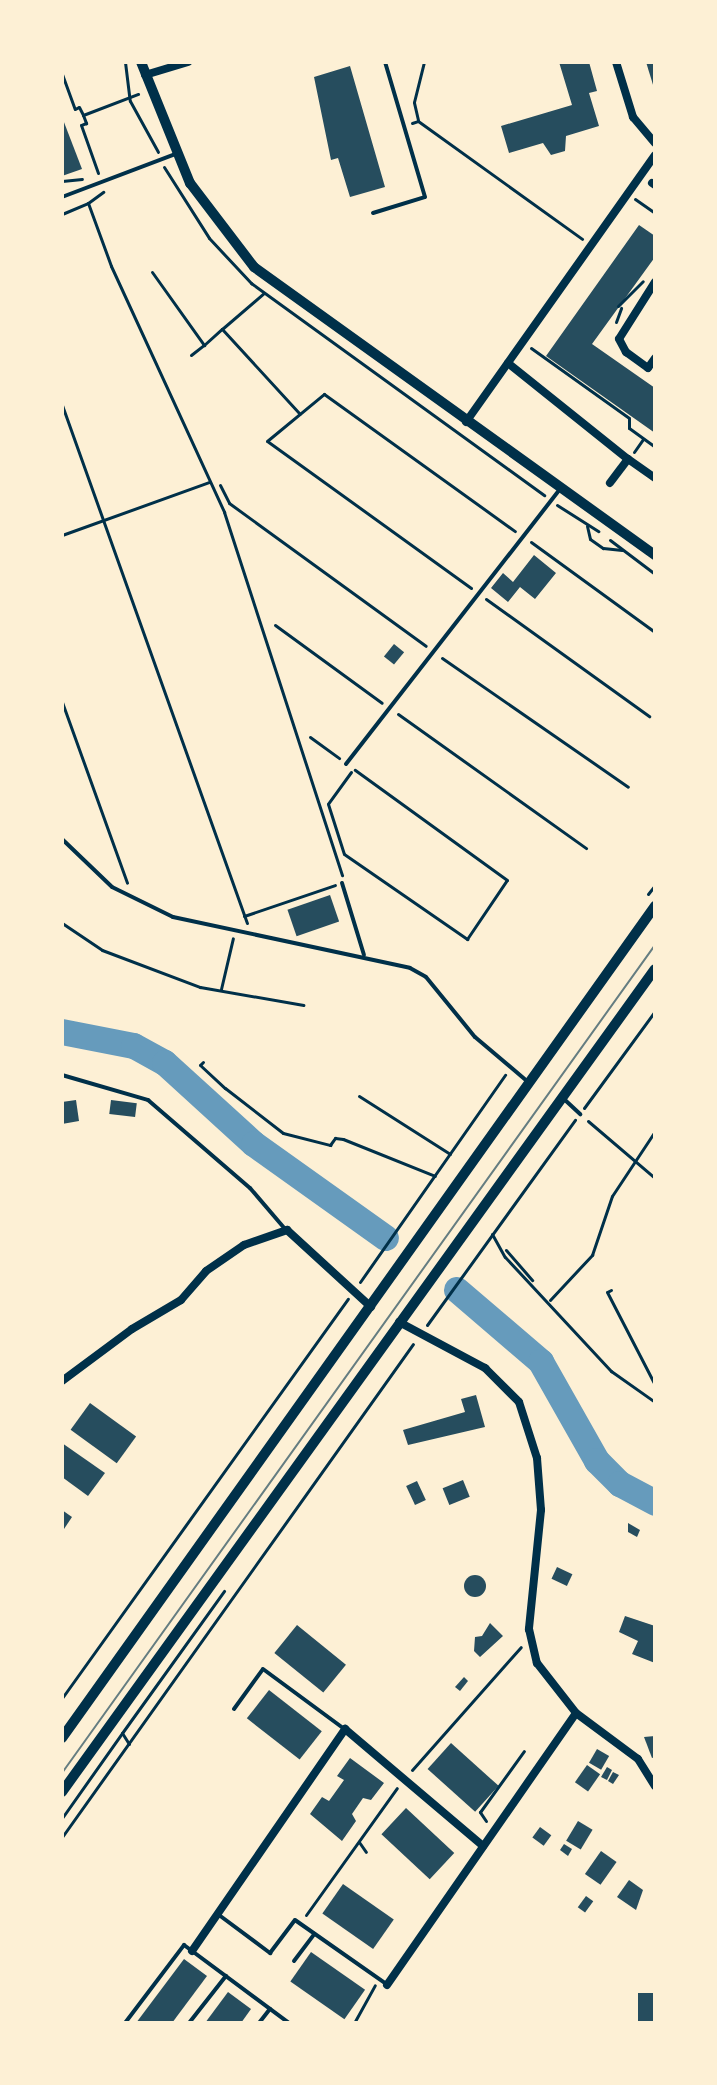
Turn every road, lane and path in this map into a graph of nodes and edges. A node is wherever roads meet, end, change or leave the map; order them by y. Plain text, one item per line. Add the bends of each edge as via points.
1 (125, 62) edge
2 (141, 62) edge
3 (188, 62) edge
4 (385, 62) edge
5 (424, 62) edge
6 (616, 62) edge
7 (62, 74) edge
8 (140, 76) junction
9 (129, 80) junction
10 (138, 94) dead end
11 (130, 96) junction
12 (83, 115) junction
13 (418, 121) junction
14 (404, 125) junction
15 (655, 143) edge
16 (158, 152) dead end
17 (175, 154) junction
18 (655, 155) edge
19 (99, 175) junction
20 (62, 181) edge
21 (102, 182) junction
22 (631, 196) dead end
23 (62, 197) edge
24 (650, 199) dead end
25 (94, 200) dead end
26 (88, 203) junction
27 (645, 206) junction
28 (373, 213) dead end
29 (655, 213) edge
30 (62, 214) edge
31 (588, 243) dead end
32 (152, 272) dead end
33 (655, 282) edge
34 (264, 293) dead end
35 (652, 293) edge
36 (632, 297) dead end
37 (617, 316) dead end
38 (222, 329) junction
39 (204, 345) junction
40 (528, 346) dead end
41 (191, 355) dead end
42 (655, 358) edge
43 (508, 363) junction
44 (62, 405) edge
45 (300, 414) junction
46 (466, 423) junction
47 (643, 439) junction
48 (655, 447) edge
49 (635, 450) dead end
50 (628, 459) junction
51 (655, 478) edge
52 (210, 482) junction
53 (610, 483) dead end
54 (220, 485) dead end
55 (561, 488) junction
56 (103, 520) junction
57 (62, 535) edge
58 (524, 537) junction
59 (622, 550) junction
60 (655, 555) edge
61 (655, 574) edge
62 (480, 595) junction
63 (275, 625) dead end
64 (655, 632) edge
65 (435, 652) junction
66 (62, 702) edge
67 (390, 709) junction
68 (649, 716) dead end
69 (310, 737) dead end
70 (346, 764) junction
71 (354, 769) junction
72 (628, 787) dead end
73 (62, 839) edge
74 (586, 848) dead end
75 (343, 876) dead end
76 (342, 883) joint
77 (132, 898) junction
78 (655, 906) edge
79 (244, 916) junction
80 (62, 923) edge
81 (234, 931) junction
82 (251, 935) junction
83 (364, 955) junction
84 (655, 969) edge
85 (221, 989) junction
86 (303, 1005) dead end
87 (655, 1011) edge
88 (203, 1062) dead end
89 (507, 1072) dead end
90 (62, 1075) edge
91 (528, 1083) junction
92 (359, 1096) dead end
93 (563, 1098) junction
94 (580, 1114) junction
95 (655, 1131) edge
96 (451, 1154) junction
97 (634, 1161) junction
98 (435, 1176) junction
99 (655, 1178) edge
100 (287, 1230) junction
101 (492, 1234) junction
102 (356, 1288) dead end
103 (611, 1290) dead end
104 (348, 1299) dead end
105 (550, 1300) junction
106 (371, 1307) junction
107 (399, 1322) junction
108 (424, 1329) dead end
109 (415, 1341) dead end
110 (62, 1381) edge
111 (655, 1385) edge
112 (655, 1402) edge
113 (62, 1698) edge
114 (234, 1709) dead end
115 (576, 1713) junction
116 (345, 1729) junction
117 (62, 1738) edge
118 (129, 1744) junction
119 (524, 1751) dead end
120 (655, 1786) edge
121 (62, 1792) edge
122 (62, 1818) edge
123 (488, 1823) dead end
124 (62, 1837) edge
125 (359, 1842) dead end
126 (483, 1846) junction
127 (366, 1852) dead end
128 (218, 1914) junction
129 (314, 1934) junction
130 (188, 1948) junction
131 (294, 1961) dead end
132 (226, 1976) junction
133 (383, 1982) junction
134 (270, 2009) junction
135 (125, 2023) edge
136 (189, 2023) edge
137 (259, 2023) edge
138 (289, 2023) edge
139 (354, 2023) edge

1 - 9 path
2 - 8 street
3 - 8 street
4 - 14 lane
5 - 13 path via 414,102
6 - 15 street via 630,112
7 - 12 path via 75,109
8 - 9 path
8 - 17 street
9 - 11 path
10 - 11 path
11 - 12 path
11 - 16 path
12 - 19 path via 86,123 81,125
13 - 14 path
13 - 31 path
14 - 28 lane via 425,197
17 - 21 lane
17 - 46 street via 218,225 264,276
18 - 43 street
19 - 20 path
19 - 21 path
21 - 23 lane
22 - 27 path
24 - 27 path
25 - 26 path
26 - 30 path
26 - 52 path
27 - 29 path
32 - 39 path
33 - 35 street
34 - 38 path
35 - 42 street via 619,339 626,352 648,368
36 - 37 path via 640,279
38 - 39 path
38 - 45 path
39 - 41 path
40 - 47 path via 629,418 629,428
43 - 46 street
43 - 50 street
44 - 56 path
45 - 58 path via 324,394
45 - 62 path via 267,441
46 - 55 street
47 - 48 path
47 - 49 path
50 - 51 street
50 - 53 street
52 - 56 path
52 - 75 path via 237,545
54 - 65 path via 229,503
55 - 58 lane
55 - 60 street
56 - 57 path
56 - 79 path
58 - 62 lane
58 - 64 path
59 - 59 path via 587,526 590,539 603,548
59 - 61 path
62 - 65 lane
62 - 68 path
63 - 67 path
65 - 67 lane
65 - 72 path
66 - 77 path
67 - 70 lane
67 - 74 path
69 - 70 path
70 - 71 path
71 - 71 path via 507,880 467,939 344,854 328,804
73 - 77 lane via 112,887
76 - 79 path
76 - 83 lane
77 - 81 lane via 173,917
78 - 91 street
79 - 82 path
80 - 85 path via 128,962
81 - 82 lane
81 - 85 path
82 - 83 lane
83 - 91 lane via 426,977 475,1037
84 - 93 street
85 - 86 path
87 - 94 path
88 - 98 path via 200,1065 225,1088 283,1133 330,1145 335,1138 343,1139
89 - 96 path
90 - 100 lane via 148,1100 250,1188
91 - 106 street
92 - 96 path
93 - 94 lane
93 - 107 street
94 - 97 path
94 - 101 path
95 - 97 path
96 - 98 path
97 - 99 path
97 - 105 path via 612,1196 592,1255
98 - 102 path
100 - 106 street
100 - 110 street via 244,1245 206,1271 181,1300
101 - 105 path via 505,1257
101 - 108 path
103 - 111 path via 607,1292
104 - 113 path
105 - 112 path via 611,1371
106 - 117 street
107 - 115 street via 485,1368 506,1386 526,1416 537,1458 541,1510 529,1629 544,1676
107 - 121 street
109 - 118 path
114 - 116 lane via 263,1669
115 - 120 street via 638,1759
115 - 126 street
116 - 126 street
116 - 128 street
118 - 122 path via 124,1735
118 - 124 path
119 - 123 path via 480,1812
125 - 127 path
126 - 133 street
128 - 129 lane via 270,1953 295,1920
128 - 130 street
129 - 131 lane
129 - 133 lane
130 - 132 lane
130 - 135 lane
132 - 134 lane
132 - 136 lane
133 - 139 path
134 - 137 lane
134 - 138 lane

